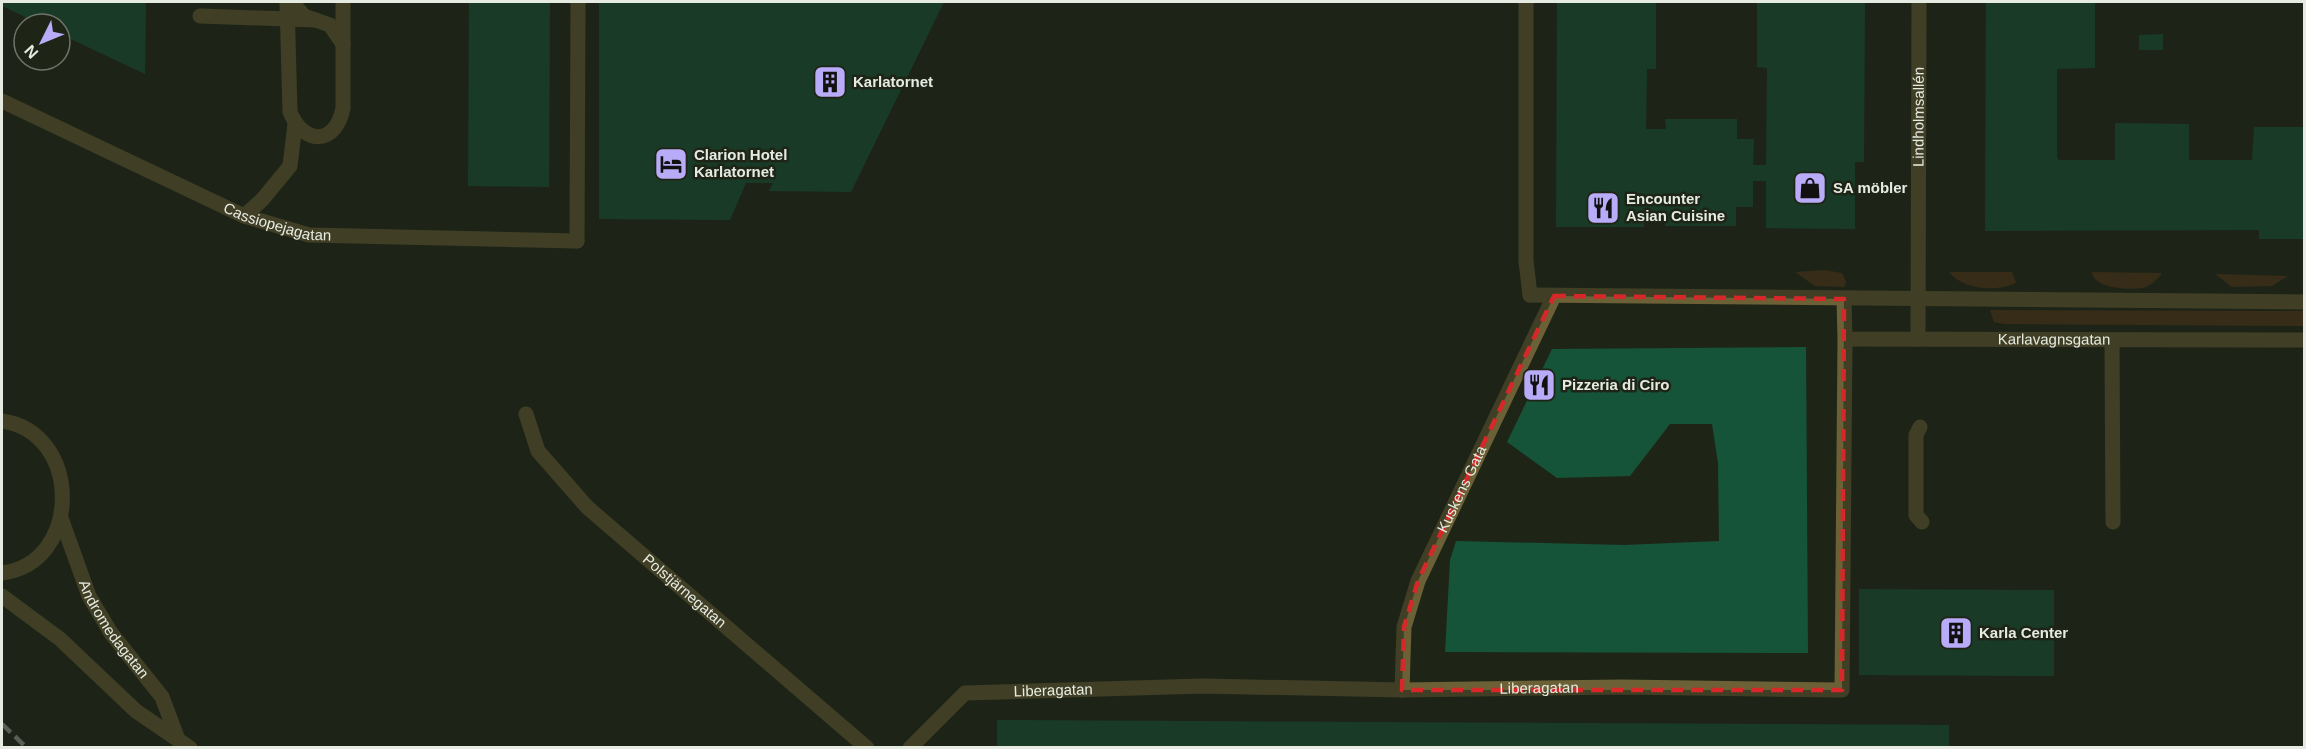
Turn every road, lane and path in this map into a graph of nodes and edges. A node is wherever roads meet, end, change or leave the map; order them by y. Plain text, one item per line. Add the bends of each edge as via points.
1 (290, 2) edge
2 (339, 2) edge
3 (343, 2) edge
4 (578, 2) edge
5 (1526, 2) edge
6 (1919, 2) edge
7 (200, 16) dead end
8 (288, 18) junction
9 (316, 20) junction
10 (288, 42) junction
11 (343, 44) junction
12 (2, 101) edge
13 (295, 124) junction
14 (244, 216) junction
15 (1554, 296) junction
16 (1917, 298) junction
17 (1844, 299) junction
18 (2304, 302) edge
19 (1845, 339) junction
20 (1918, 339) junction
21 (2304, 340) edge
22 (2112, 341) junction
23 (526, 414) dead end
24 (2, 421) edge
25 (1920, 427) dead end
26 (61, 518) junction
27 (1922, 522) dead end
28 (2113, 522) dead end
29 (2, 573) edge
30 (2, 596) edge
31 (1402, 690) junction
32 (177, 737) junction
33 (190, 747) edge
34 (867, 747) edge
35 (910, 747) edge

1 - 8 street
1 - 9 street via 304,16
2 - 9 street via 330,14
3 - 11 street
4 - 14 street, Cassiopejagatan via 577,242 309,235
5 - 15 street via 1526,261 1530,295
6 - 16 street, Lindholmsallén
7 - 8 street
8 - 9 street
8 - 10 street
9 - 10 street via 295,28
9 - 11 street via 330,25
10 - 13 street via 290,112
11 - 13 street via 340,122 329,134 316,138 306,135
12 - 14 street, Cassiopejagatan
13 - 14 street via 290,166
15 - 17 street
15 - 31 street, Kuskens Gata via 1418,581 1404,627
16 - 17 street
16 - 18 street
16 - 20 street, Lindholmsallén
17 - 19 street
19 - 20 street, Karlavagnsgatan
19 - 31 street, Liberagatan via 1842,690
20 - 22 street, Karlavagnsgatan
21 - 22 street, Karlavagnsgatan
22 - 28 street
23 - 34 street, Polstjärnegatan via 538,451 587,507
24 - 26 street, Andromedagatan via 25,429 41,441 53,458 64,497
25 - 27 street via 1916,435 1916,515
26 - 29 street, Andromedagatan via 41,553
26 - 32 street, Andromedagatan via 88,596 111,633 162,697
30 - 32 street, Andromedagatan via 60,639 136,711
31 - 35 street, Liberagatan via 1202,686 965,693
32 - 33 street, Andromedagatan

